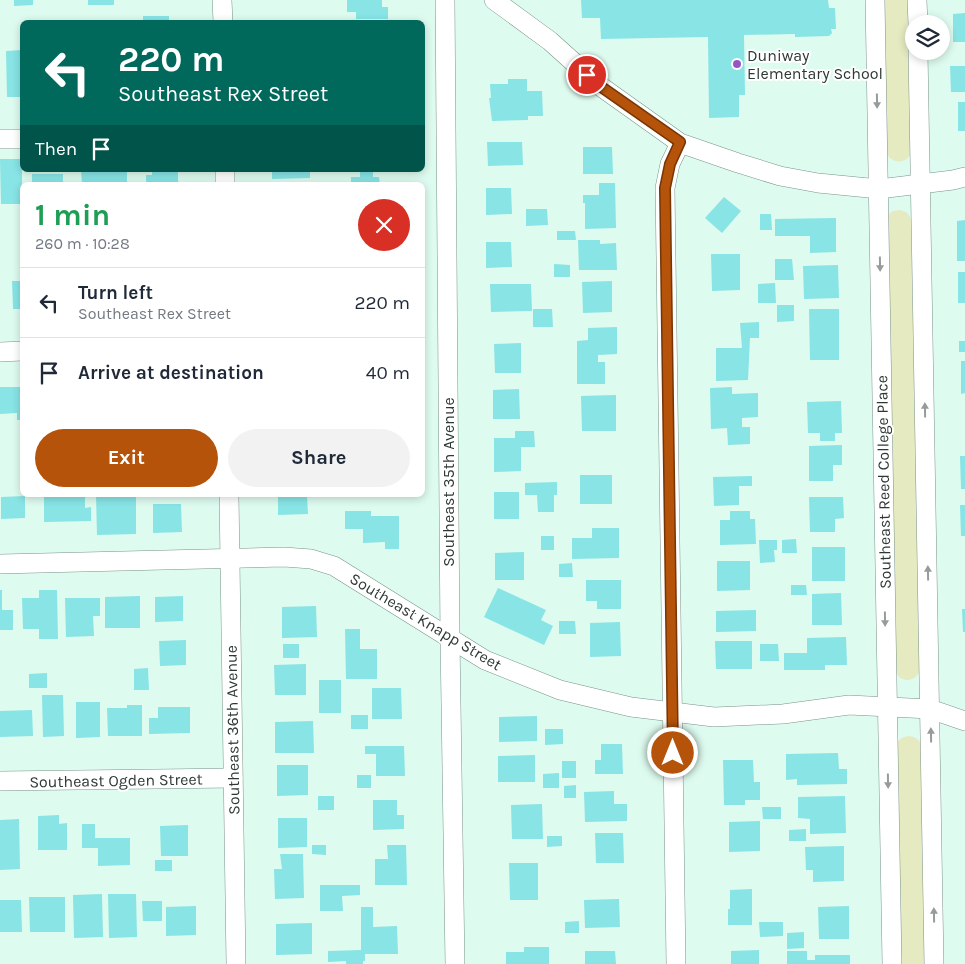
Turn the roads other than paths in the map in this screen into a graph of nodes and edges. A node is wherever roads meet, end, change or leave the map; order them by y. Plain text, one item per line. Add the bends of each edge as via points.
1 (222, 0) edge
2 (445, 0) edge
3 (494, 0) edge
4 (875, 0) edge
5 (918, 0) edge
6 (918, 15) edge
7 (222, 20) edge
8 (918, 60) edge
9 (0, 139) edge
10 (20, 139) edge
11 (680, 142) junction
12 (965, 177) edge
13 (921, 184) junction
14 (879, 189) junction
15 (20, 351) edge
16 (0, 352) edge
17 (229, 497) edge
18 (230, 559) junction
19 (0, 564) edge
20 (450, 639) junction
21 (887, 707) junction
22 (930, 709) junction
23 (673, 713) junction
24 (965, 720) edge
25 (232, 778) junction
26 (0, 781) edge
27 (236, 964) edge
28 (456, 964) edge
29 (676, 964) edge
30 (892, 964) edge
31 (934, 964) edge

1 - 7 street
2 - 20 street, Southeast 35th Avenue
3 - 11 street via 550,42 600,86
4 -> 14 street, Southeast Reed College Place
5 - 6 street
8 - 13 street
9 - 10 street
11 - 14 street via 780,176
11 - 23 street via 670,164 665,188
12 - 13 street
13 - 14 street
22 -> 13 street
14 -> 21 street, Southeast Reed College Place
15 - 16 street
17 - 18 street, Southeast 36th Avenue
18 - 19 street, Southeast Knapp Street
18 - 20 street, Southeast Knapp Street via 302,558 334,566
18 - 25 street, Southeast 36th Avenue
20 - 23 street, Southeast Knapp Street via 485,660 560,690
20 - 28 street, Southeast 35th Avenue
21 - 22 street, Southeast Knapp Street
21 - 23 street, Southeast Knapp Street via 849,705 783,714 714,716
21 -> 30 street, Southeast Reed College Place
22 - 24 street, Southeast Knapp Street
31 -> 22 street
23 - 29 street
25 - 26 street, Southeast Ogden Street
25 - 27 street, Southeast 36th Avenue

